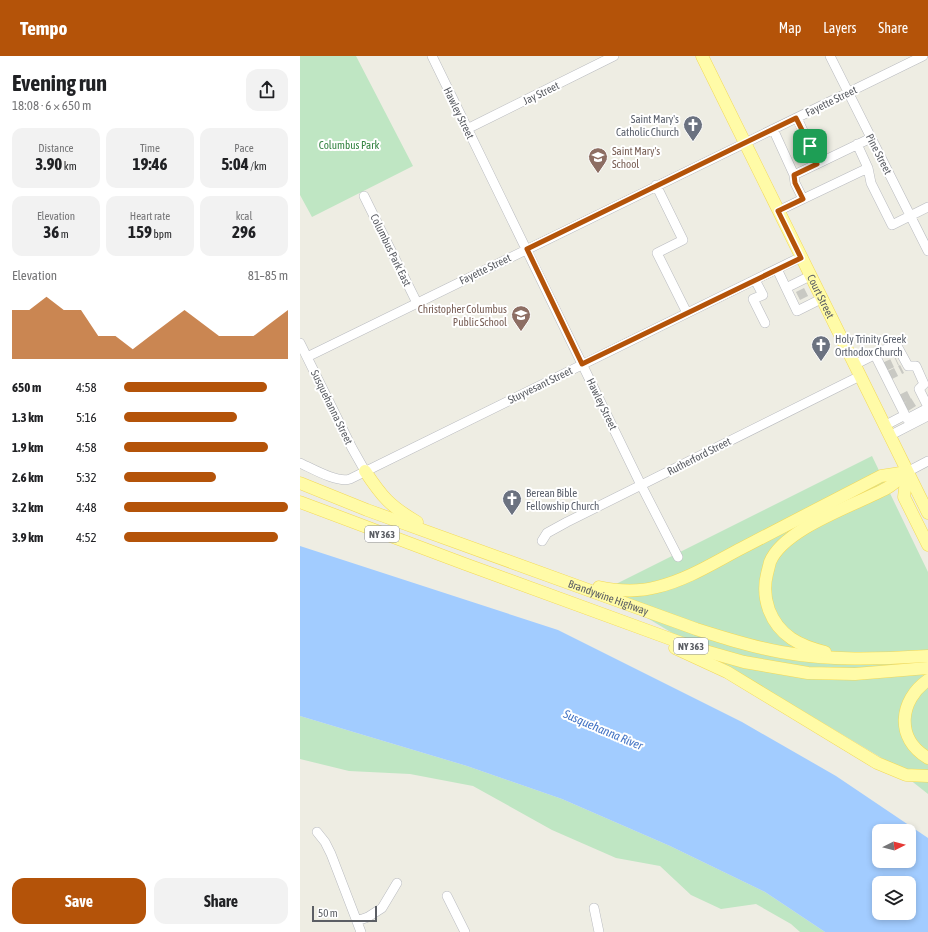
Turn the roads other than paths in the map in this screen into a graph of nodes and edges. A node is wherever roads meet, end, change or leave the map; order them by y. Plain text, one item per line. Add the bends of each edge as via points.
1 (432, 56) edge
2 (614, 56) edge
3 (702, 56) edge
4 (830, 56) edge
5 (923, 56) edge
6 (848, 93) junction
7 (796, 118) junction
8 (467, 129) junction
9 (773, 129) junction
10 (871, 138) junction
11 (745, 143) junction
12 (857, 144) junction
13 (817, 164) junction
14 (885, 167) junction
15 (869, 171) junction
16 (794, 175) junction
17 (656, 185) junction
18 (364, 196) dead end
19 (803, 199) junction
20 (928, 207) edge
21 (778, 211) junction
22 (910, 216) junction
23 (928, 229) edge
24 (919, 234) junction
25 (527, 249) junction
26 (928, 251) edge
27 (801, 258) junction
28 (777, 269) junction
29 (810, 276) junction
30 (755, 280) junction
31 (786, 288) junction
32 (821, 299) junction
33 (418, 303) junction
34 (687, 313) junction
35 (765, 323) dead end
36 (300, 343) edge
37 (875, 355) junction
38 (307, 357) junction
39 (582, 364) junction
40 (854, 365) junction
41 (860, 376) junction
42 (902, 406) junction
43 (928, 407) edge
44 (928, 416) edge
45 (887, 431) junction
46 (928, 461) edge
47 (300, 463) edge
48 (366, 471) junction
49 (907, 472) junction
50 (300, 483) edge
51 (641, 485) junction
52 (300, 502) edge
53 (928, 513) edge
54 (542, 541) dead end
55 (457, 542) junction
56 (928, 544) edge
57 (678, 558) dead end
58 (537, 571) junction
59 (606, 615) junction
60 (928, 656) edge
61 (899, 658) junction
62 (928, 668) edge
63 (928, 680) edge
64 (928, 758) edge
65 (928, 776) edge
66 (317, 832) dead end
67 (397, 883) dead end
68 (447, 896) dead end
69 (594, 908) dead end
70 (357, 920) junction
71 (361, 932) edge
72 (465, 932) edge
73 (599, 932) edge

1 - 8 street, Hawley Street
2 - 8 street, Jay Street
3 - 11 main road, Court Street
4 - 6 street, Pine Street
5 - 6 street, Fayette Street
6 - 7 street, Fayette Street
6 - 10 street, Pine Street
7 - 9 street, Fayette Street
7 - 13 street
8 - 25 street, Hawley Street
9 - 11 street, Fayette Street
9 - 16 street
10 - 12 street
10 - 14 street, Pine Street
11 - 17 street, Fayette Street
11 - 21 main road, Court Street
12 - 13 street
12 - 15 street
13 - 16 street
14 - 15 street
14 - 22 street, Pine Street
15 - 19 street
15 - 22 street via 871,183 892,225
16 - 19 street
17 - 25 street, Fayette Street
17 - 34 street via 682,240 657,253
18 - 33 street, Columbus Park East
19 - 21 street
20 - 22 street
21 - 27 main road, Court Street
22 - 24 street, Pine Street
23 - 24 street
24 - 26 street, Pine Street
25 - 33 street, Fayette Street
25 - 39 street, Hawley Street
27 - 28 street, Stuyvesant Street
27 - 29 main road, Court Street
28 - 30 street, Stuyvesant Street
28 - 31 street
29 - 31 street via 799,286
29 - 32 main road, Court Street
30 - 34 street, Stuyvesant Street
30 - 35 street via 763,295 753,299
31 - 32 street via 797,311
32 - 40 main road, Court Street
33 - 38 street, Fayette Street
34 - 39 street, Stuyvesant Street
36 - 38 street, Susquehanna Street
37 - 40 street
37 - 42 street
37 - 43 street via 896,344 902,364 916,366 924,384 918,395
38 - 48 street, Susquehanna Street
39 - 48 street, Stuyvesant Street
39 - 51 street, Hawley Street
40 - 41 main road, Court Street
41 - 45 main road, Court Street
41 - 51 street, Rutherford Street
42 - 43 street via 907,419
42 - 45 street
44 - 45 street
45 - 49 main road, Court Street
46 - 49 street
47 - 48 street, Stuyvesant Street via 342,480
48 - 55 main road via 381,495 395,509
49 - 53 main road, Court Street
49 - 56 main road via 904,497
49 - 58 main road via 881,476 707,566 655,588 612,590
49 - 61 main road via 888,488 800,531 788,540 770,562 765,585 767,604 775,622 786,635 801,645 836,653
50 - 55 main road, Brandywine Highway / NY 363
51 - 54 street, Rutherford Street via 547,533
51 - 57 street, Hawley Street
52 - 59 main road, Brandywine Highway / NY 363
55 - 58 main road, Brandywine Highway / NY 363
58 - 61 main road, Brandywine Highway / NY 363 via 696,629 757,647 803,656
59 - 62 main road, Brandywine Highway / NY 363 via 706,651 744,662 793,671 855,674
59 - 65 main road via 727,672 878,763 906,775
60 - 61 main road, Brandywine Highway / NY 363
63 - 64 main road via 911,696 905,717 911,742
66 - 70 street via 331,854
67 - 70 street via 382,908 368,917
68 - 72 street
69 - 73 street
70 - 71 street

